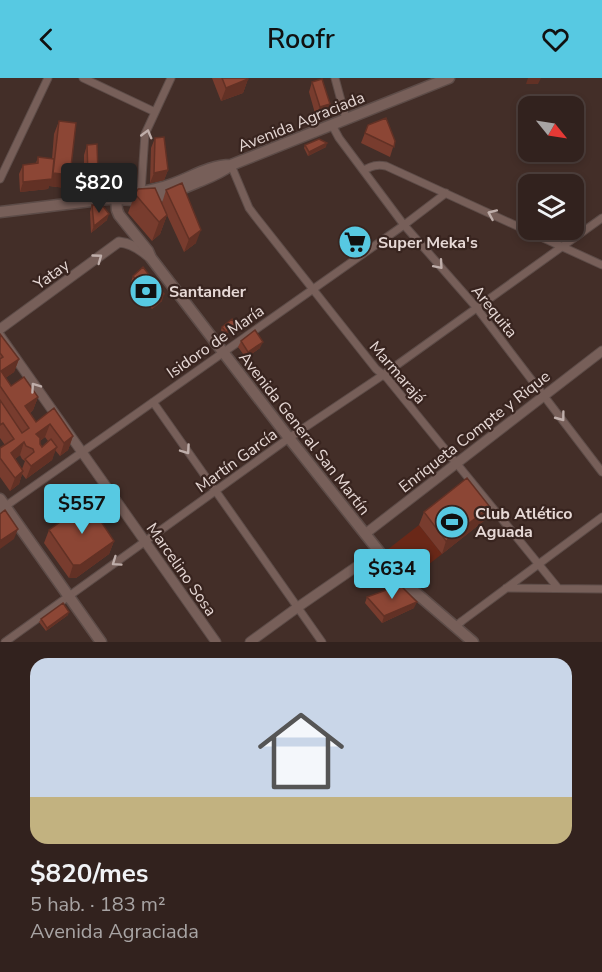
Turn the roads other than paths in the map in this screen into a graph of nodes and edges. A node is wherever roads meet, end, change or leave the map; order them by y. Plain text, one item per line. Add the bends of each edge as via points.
1 (48, 78) edge
2 (83, 78) edge
3 (171, 78) edge
4 (335, 78) edge
5 (449, 78) edge
6 (155, 112) junction
7 (346, 119) junction
8 (332, 125) junction
9 (4, 163) edge
10 (231, 165) junction
11 (364, 170) junction
12 (0, 180) edge
13 (141, 192) junction
14 (446, 193) junction
15 (116, 198) junction
16 (0, 212) edge
17 (602, 218) edge
18 (126, 224) junction
19 (404, 225) junction
20 (123, 243) junction
21 (562, 246) junction
22 (151, 258) junction
23 (602, 265) edge
24 (312, 289) junction
25 (476, 307) junction
26 (0, 329) edge
27 (0, 336) edge
28 (602, 351) edge
29 (222, 352) junction
30 (383, 375) junction
31 (545, 396) junction
32 (153, 402) junction
33 (289, 438) junction
34 (81, 452) junction
35 (457, 463) junction
36 (602, 472) edge
37 (216, 491) junction
38 (2, 505) edge
39 (602, 517) edge
40 (365, 534) junction
41 (144, 542) junction
42 (379, 551) junction
43 (538, 564) junction
44 (506, 588) junction
45 (558, 588) junction
46 (602, 589) edge
47 (69, 596) junction
48 (298, 607) junction
49 (455, 627) junction
50 (5, 642) edge
51 (101, 642) edge
52 (216, 642) edge
53 (250, 642) edge
54 (322, 642) edge
55 (473, 642) edge

1 - 9 street
2 - 6 street
3 - 6 street
4 - 7 street
5 - 7 main road, Avenida Agraciada
13 -> 6 street via 145,134
7 - 8 main road, Avenida Agraciada
8 - 10 main road, Avenida Agraciada
8 - 11 street, Arequita
9 - 12 street
10 - 13 main road, Avenida Agraciada via 219,165
10 - 15 main road, Avenida Agraciada via 170,194 128,201
10 - 24 street, Marmarajá via 249,208
11 - 14 street via 386,166
11 - 19 street, Arequita
13 - 15 main road, Avenida Agraciada
14 - 19 street, Isidoro de María
21 -> 14 street
15 - 16 main road, Avenida Agraciada
15 - 18 main road, Avenida General San Martín via 117,210
17 - 21 street, Martín García
18 - 20 street
18 - 22 main road, Avenida General San Martín
19 - 24 street, Isidoro de María
19 -> 25 street, Arequita
20 - 22 street, Avenida General San Martín
26 -> 20 street, Yatay
21 - 23 street
21 - 25 street, Martín García
22 - 29 main road, Avenida General San Martín
24 - 29 street, Isidoro de María
24 - 30 street, Marmarajá
25 - 30 street, Martín García
25 - 31 street, Arequita
34 -> 27 street, Marcelino Sosa
28 - 31 street, Enriqueta Compte y Rique
29 - 32 street, Isidoro de María
29 - 33 main road, Avenida General San Martín
30 - 33 street, Martín García
30 - 35 street, Marmarajá
31 - 35 street, Enriqueta Compte y Rique
31 -> 36 street, Arequita
32 - 34 street, Isidoro de María
32 -> 37 street
33 - 37 street, Martín García
33 - 40 main road, Avenida General San Martín
34 - 38 street, Isidoro de María
34 - 41 street, Marcelino Sosa
35 - 40 street, Enriqueta Compte y Rique
35 - 43 street, Marmarajá
37 - 41 street, Martín García
37 - 48 street
38 - 47 main road
39 - 43 street
40 - 42 main road, Avenida General San Martín
41 -> 47 street, Martín García
41 - 52 street, Marcelino Sosa
42 - 48 street
42 - 49 main road, Avenida General San Martín via 408,586
43 - 44 street
43 - 45 street, Marmarajá
44 - 45 street
44 - 49 street
45 - 46 street
47 - 50 street, Martín García
47 - 51 main road
48 - 53 street
48 - 54 street
49 - 55 main road, Avenida General San Martín

